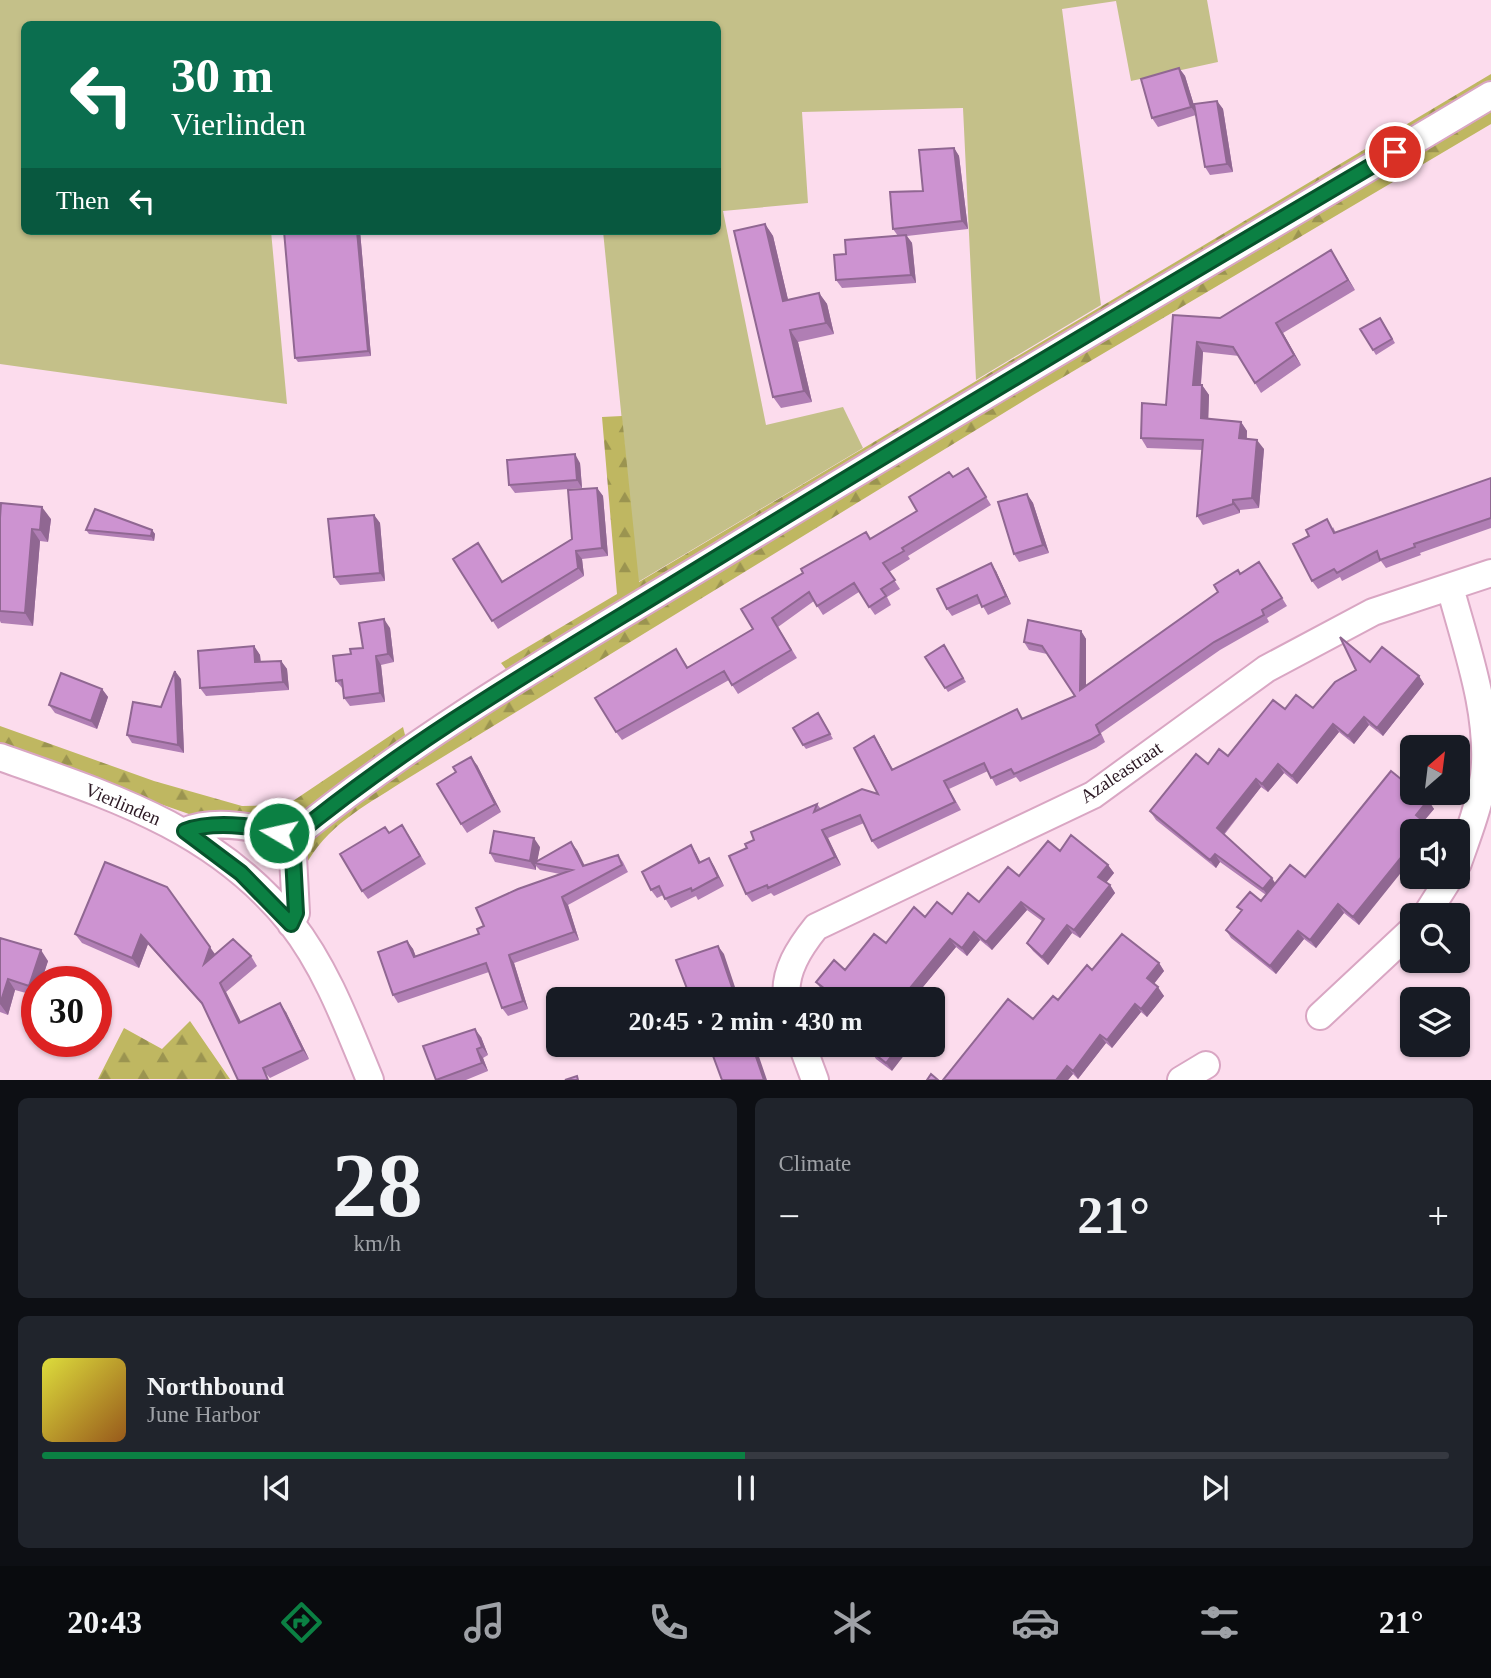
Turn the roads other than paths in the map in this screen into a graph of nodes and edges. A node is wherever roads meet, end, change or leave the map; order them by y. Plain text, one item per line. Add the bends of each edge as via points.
1 (1491, 95) edge
2 (1491, 573) edge
3 (1450, 587) junction
4 (0, 757) edge
5 (1470, 828) edge
6 (185, 831) junction
7 (292, 838) junction
8 (291, 924) junction
9 (1400, 941) edge
10 (786, 987) edge
11 (1320, 1016) dead end
12 (806, 1057) edge
13 (1206, 1065) dead end
14 (370, 1080) edge
15 (815, 1080) edge
16 (1181, 1080) edge

1 - 7 street via 519,679 352,788
2 - 3 street, Azaleastraat
3 - 5 street via 1482,708 1484,774
3 - 10 street, Azaleastraat via 1373,612 1266,669 1093,795 816,927 800,947
4 - 6 street, Vierlinden via 117,799
6 - 7 street via 198,826 265,829
6 - 8 street, Vierlinden via 241,873
7 - 8 street via 296,913
8 - 14 street, Vierlinden via 332,991
9 - 11 street
12 - 15 street
13 - 16 street

